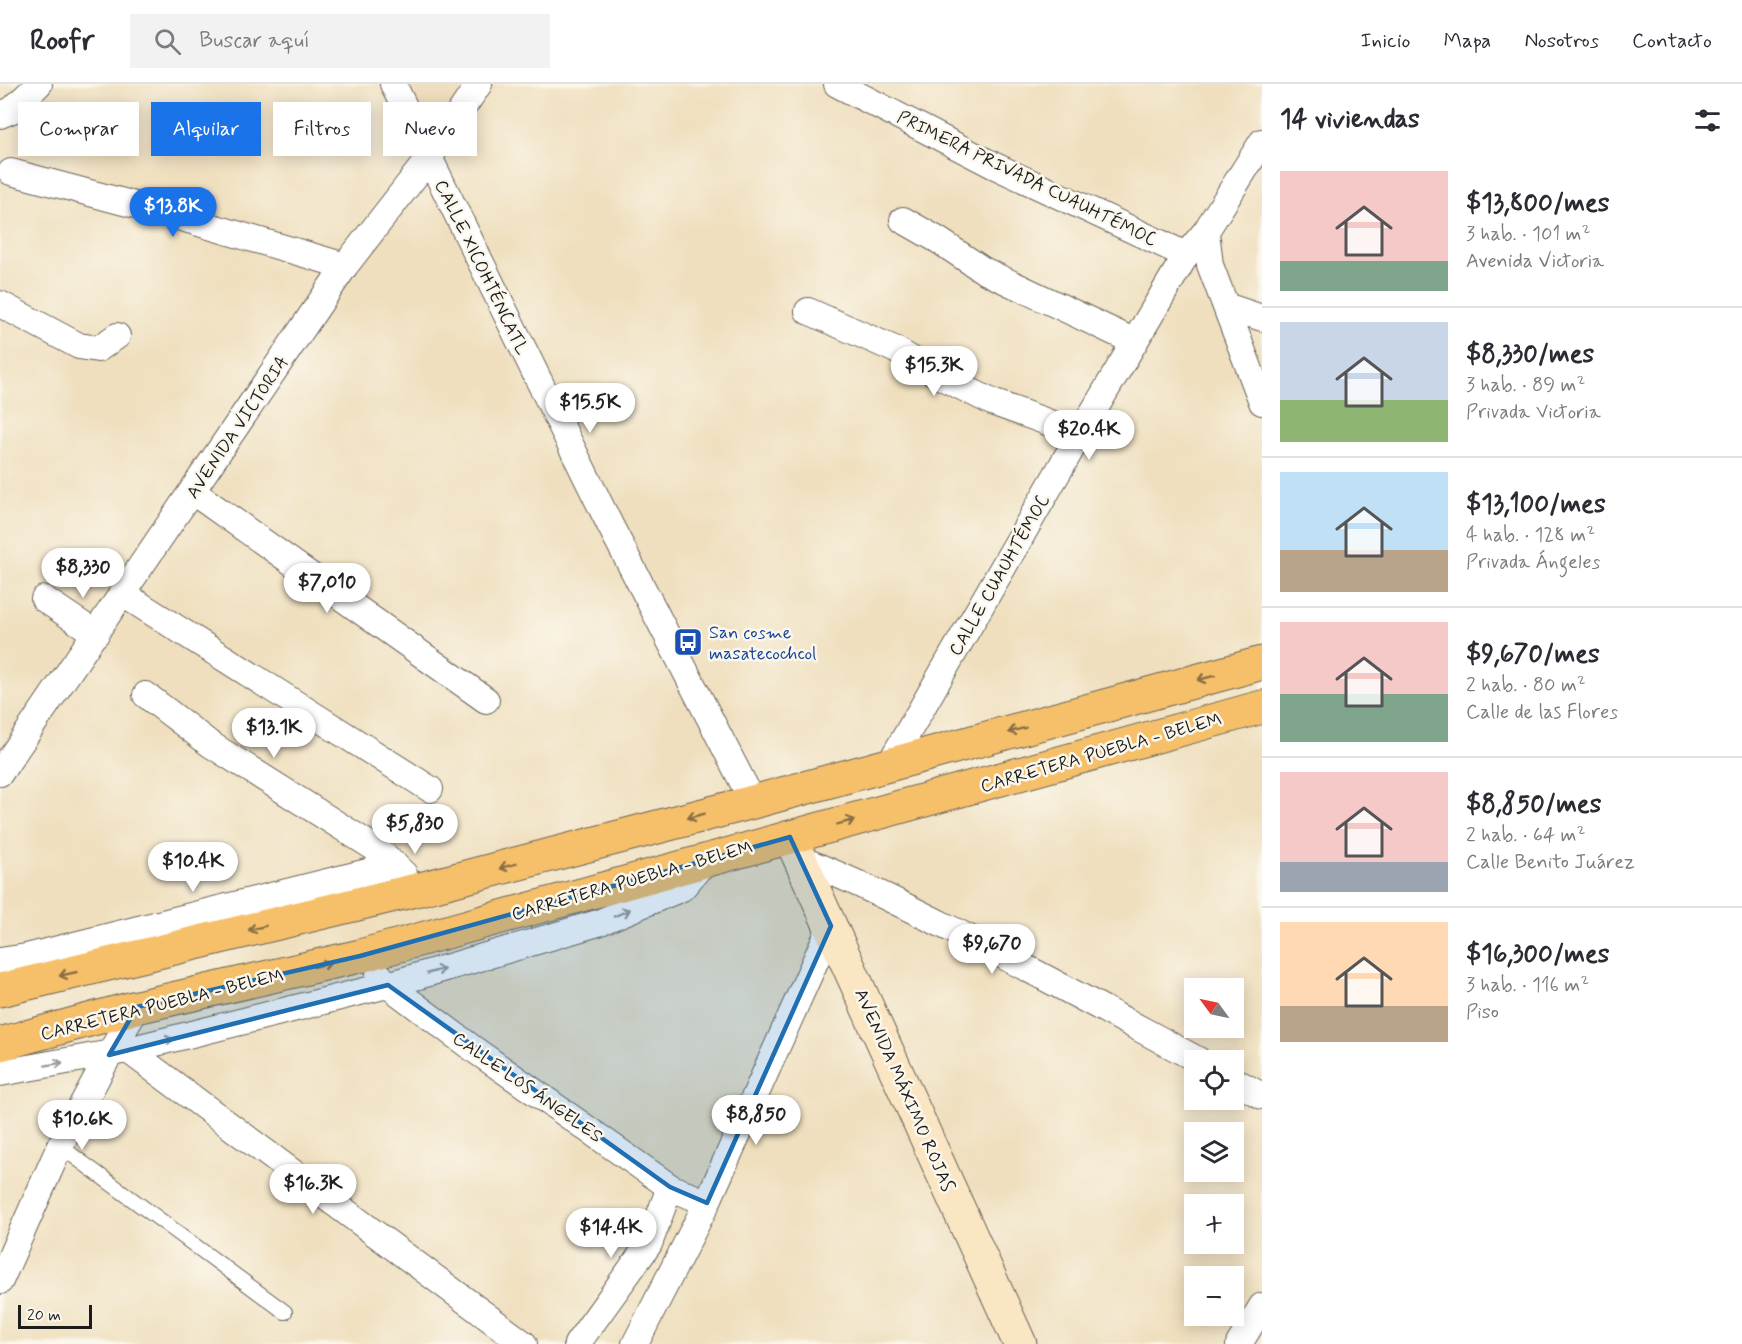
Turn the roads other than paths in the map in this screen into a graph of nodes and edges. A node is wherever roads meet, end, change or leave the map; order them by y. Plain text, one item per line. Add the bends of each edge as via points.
1 (39, 84) edge
2 (393, 84) edge
3 (479, 84) edge
4 (837, 84) edge
5 (0, 115) edge
6 (1262, 142) edge
7 (429, 158) junction
8 (11, 172) dead end
9 (1252, 176) edge
10 (903, 220) dead end
11 (1206, 231) junction
12 (1186, 255) junction
13 (345, 266) junction
14 (0, 304) edge
15 (1226, 306) junction
16 (808, 311) dead end
17 (1262, 318) edge
18 (117, 336) dead end
19 (1135, 342) junction
20 (1262, 402) edge
21 (1080, 434) junction
22 (193, 492) junction
23 (123, 594) junction
24 (44, 599) dead end
25 (96, 634) junction
26 (1262, 663) edge
27 (146, 695) dead end
28 (486, 700) dead end
29 (1262, 707) edge
30 (889, 765) junction
31 (0, 774) edge
32 (430, 789) dead end
33 (753, 802) junction
34 (795, 848) junction
35 (706, 860) junction
36 (395, 865) junction
37 (420, 889) junction
38 (831, 926) junction
39 (360, 956) junction
40 (132, 958) junction
41 (0, 961) edge
42 (388, 985) junction
43 (0, 990) edge
44 (137, 1007) junction
45 (0, 1044) edge
46 (1184, 1052) edge
47 (119, 1053) junction
48 (0, 1073) edge
49 (1244, 1086) edge
50 (1262, 1096) edge
51 (60, 1146) junction
52 (670, 1187) junction
53 (707, 1203) junction
54 (0, 1281) edge
55 (1262, 1306) edge
56 (285, 1312) dead end
57 (524, 1344) edge
58 (577, 1344) edge
59 (635, 1344) edge
60 (1020, 1344) edge
61 (1239, 1344) edge

1 - 5 street via 12,110
2 - 7 street, CALLE XICOHTÉNCATL
3 - 7 street, AVENIDA VICTORIA
4 - 12 street, PRIMERA PRIVADA CUAUHTÉMOC via 993,165
6 - 9 street, CALLE CUAUHTÉMOC
7 - 13 street, AVENIDA VICTORIA
7 - 33 street, CALLE XICOHTÉNCATL
8 - 13 street
9 - 11 street, CALLE CUAUHTÉMOC
10 - 19 street via 983,270
11 - 12 street, CALLE CUAUHTÉMOC
11 - 15 street via 1210,265
12 - 19 street, CALLE CUAUHTÉMOC
13 - 22 street, AVENIDA VICTORIA
14 - 18 street via 79,346 98,349
15 - 17 street
15 - 20 street
16 - 21 street via 894,349 992,402
19 - 21 street, CALLE CUAUHTÉMOC
21 - 30 street, CALLE CUAUHTÉMOC
22 - 23 street, AVENIDA VICTORIA
22 - 28 street
23 - 25 street, AVENIDA VICTORIA
23 - 32 street
24 - 25 street
25 - 31 street, AVENIDA VICTORIA
26 -> 30 main road
27 - 36 street via 210,744 355,834
34 -> 29 main road, CARRETERA PUEBLA - BELEM via 933,799
30 - 33 main road
33 -> 37 main road
34 - 35 main road, CARRETERA PUEBLA - BELEM
34 - 38 main road, AVENIDA MÁXIMO ROJAS
34 - 46 street
35 - 39 main road, CARRETERA PUEBLA - BELEM
42 -> 35 street via 598,923 682,888
36 - 37 street
36 - 41 street
37 -> 40 main road
38 - 53 street
38 - 60 main road, AVENIDA MÁXIMO ROJAS
39 - 42 street, CALLE LOS ÁNGELES
44 -> 39 main road, CARRETERA PUEBLA - BELEM
40 -> 43 main road
40 - 44 main road
47 -> 42 street
42 - 52 street, CALLE LOS ÁNGELES
44 - 45 main road, CARRETERA PUEBLA - BELEM
44 - 47 street
48 -> 47 street
47 - 51 street
47 - 57 street
49 - 50 street
51 - 54 street
51 - 56 lane
52 - 53 street, CALLE LOS ÁNGELES
52 - 58 street via 649,1244
53 - 59 street
55 - 61 street

